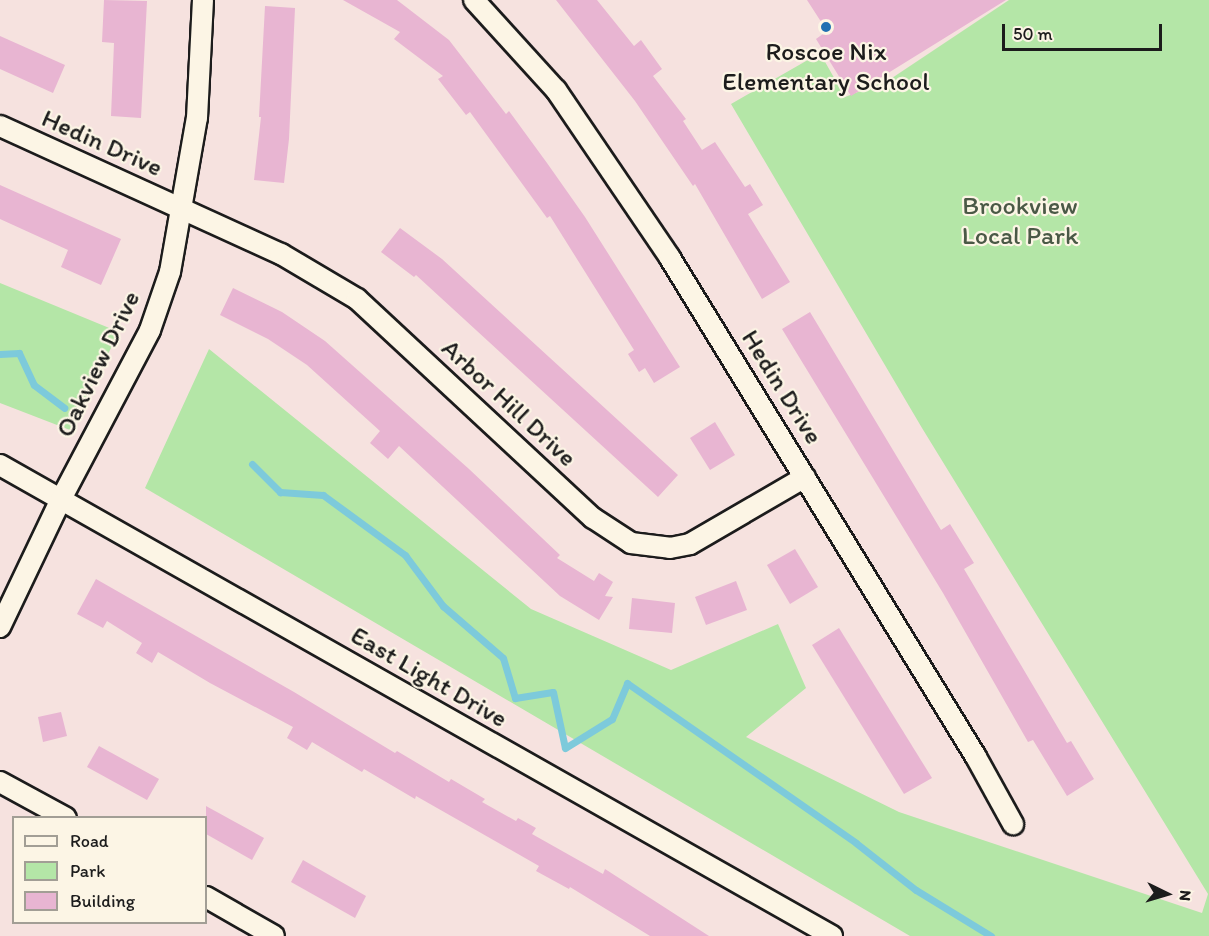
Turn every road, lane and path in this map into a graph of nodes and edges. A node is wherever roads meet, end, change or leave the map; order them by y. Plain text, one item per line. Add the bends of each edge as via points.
1 (203, 0) edge
2 (474, 0) edge
3 (0, 126) edge
4 (182, 209) junction
5 (0, 465) edge
6 (805, 477) junction
7 (61, 499) junction
8 (0, 627) edge
9 (0, 782) edge
10 (62, 816) edge
11 (1013, 824) dead end
12 (207, 898) edge
13 (274, 936) edge
14 (832, 936) edge

1 - 4 street, Oakview Drive via 197,118
2 - 6 street, Hedin Drive via 556,90 670,258
3 - 4 street, Hedin Drive
4 - 6 street, Arbor Hill Drive via 281,254 357,299 594,518 631,543 670,548 690,544
4 - 7 street, Oakview Drive via 170,272 150,330
5 - 7 street, East Light Drive
6 - 11 street, Hedin Drive
7 - 8 street, Oakview Drive
7 - 14 street, East Light Drive
9 - 10 street
12 - 13 street

